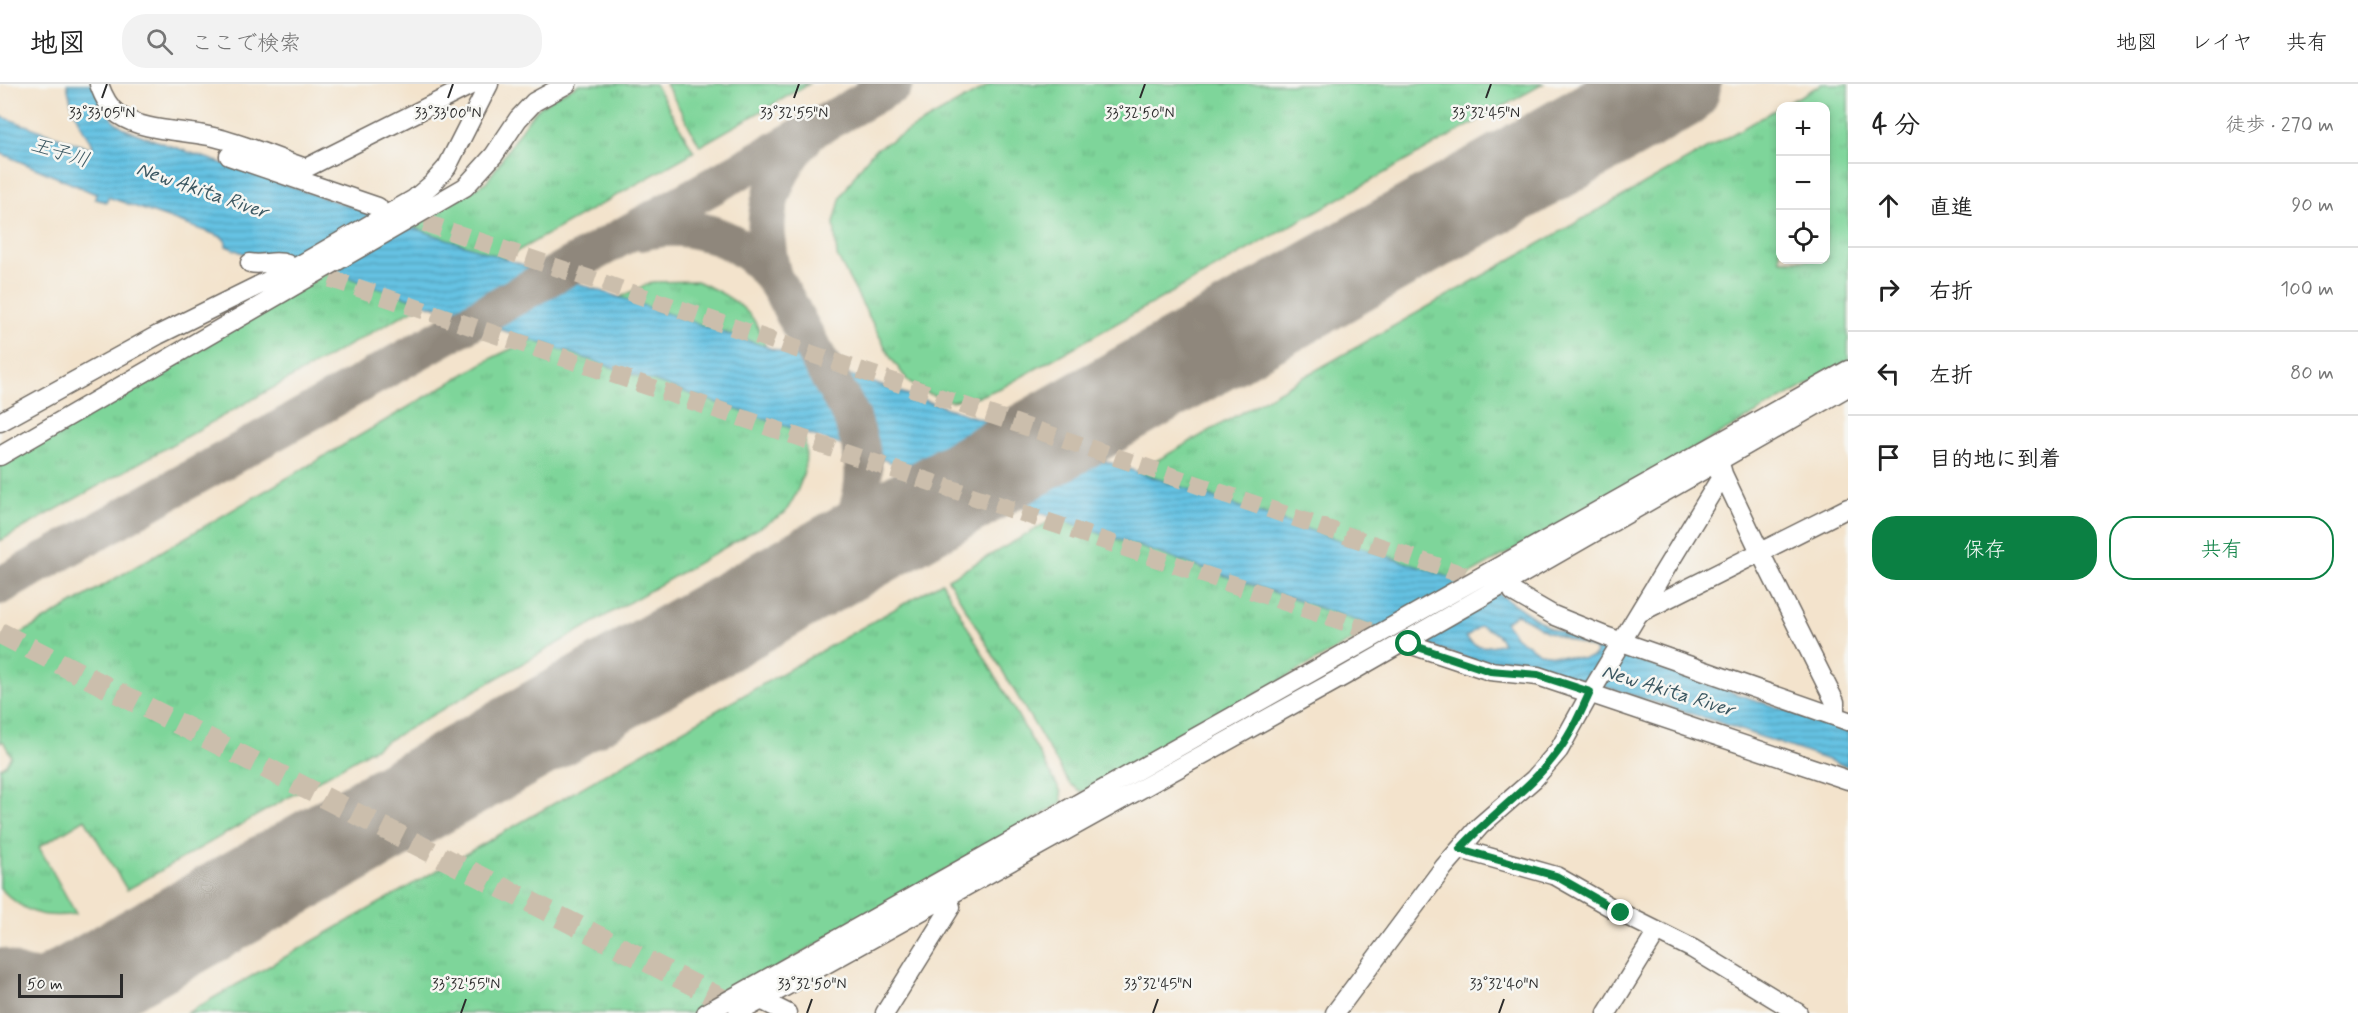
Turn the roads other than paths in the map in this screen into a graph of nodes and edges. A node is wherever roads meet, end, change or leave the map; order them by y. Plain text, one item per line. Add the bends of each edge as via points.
1 (99, 84) edge
2 (489, 84) edge
3 (567, 84) edge
4 (470, 85) edge
5 (182, 133) junction
6 (378, 207) tunnel mouth
7 (250, 263) dead end
8 (287, 264) tunnel mouth
9 (1848, 370) edge
10 (1848, 387) edge
11 (0, 422) edge
12 (0, 456) edge
13 (1721, 467) junction
14 (1848, 508) edge
15 (1760, 552) junction
16 (1513, 592) dead end
17 (1641, 612) junction
18 (1409, 644) tunnel mouth
19 (1621, 645) junction
20 (1592, 690) junction
21 (1842, 709) edge
22 (1848, 780) edge
23 (1460, 849) junction
24 (948, 897) junction
25 (1658, 932) junction
26 (761, 1000) junction
27 (706, 1013) edge
28 (738, 1013) edge
29 (787, 1013) edge
30 (885, 1013) edge
31 (1335, 1013) edge
32 (1607, 1013) edge
33 (1798, 1013) edge

1 - 5 street via 110,107 119,115 132,122
2 - 11 street via 447,167 414,199 296,267 158,335
3 - 12 street via 534,102 465,187
4 - 5 street via 306,168 209,136
5 - 6 street via 220,152
7 - 8 street
9 - 27 street
10 - 13 street
13 - 15 street
13 - 17 street
13 - 24 street
14 - 15 street
15 - 17 street
15 - 21 street
16 - 19 street via 1553,615
17 - 19 street
18 - 20 street via 1490,671 1538,675
19 - 20 street
19 - 21 street
20 - 22 street
20 - 23 street via 1559,750
23 - 25 street via 1556,876
23 - 31 street
24 - 26 street
24 - 30 street via 951,907
25 - 32 street
25 - 33 street
26 - 28 street
26 - 29 street

